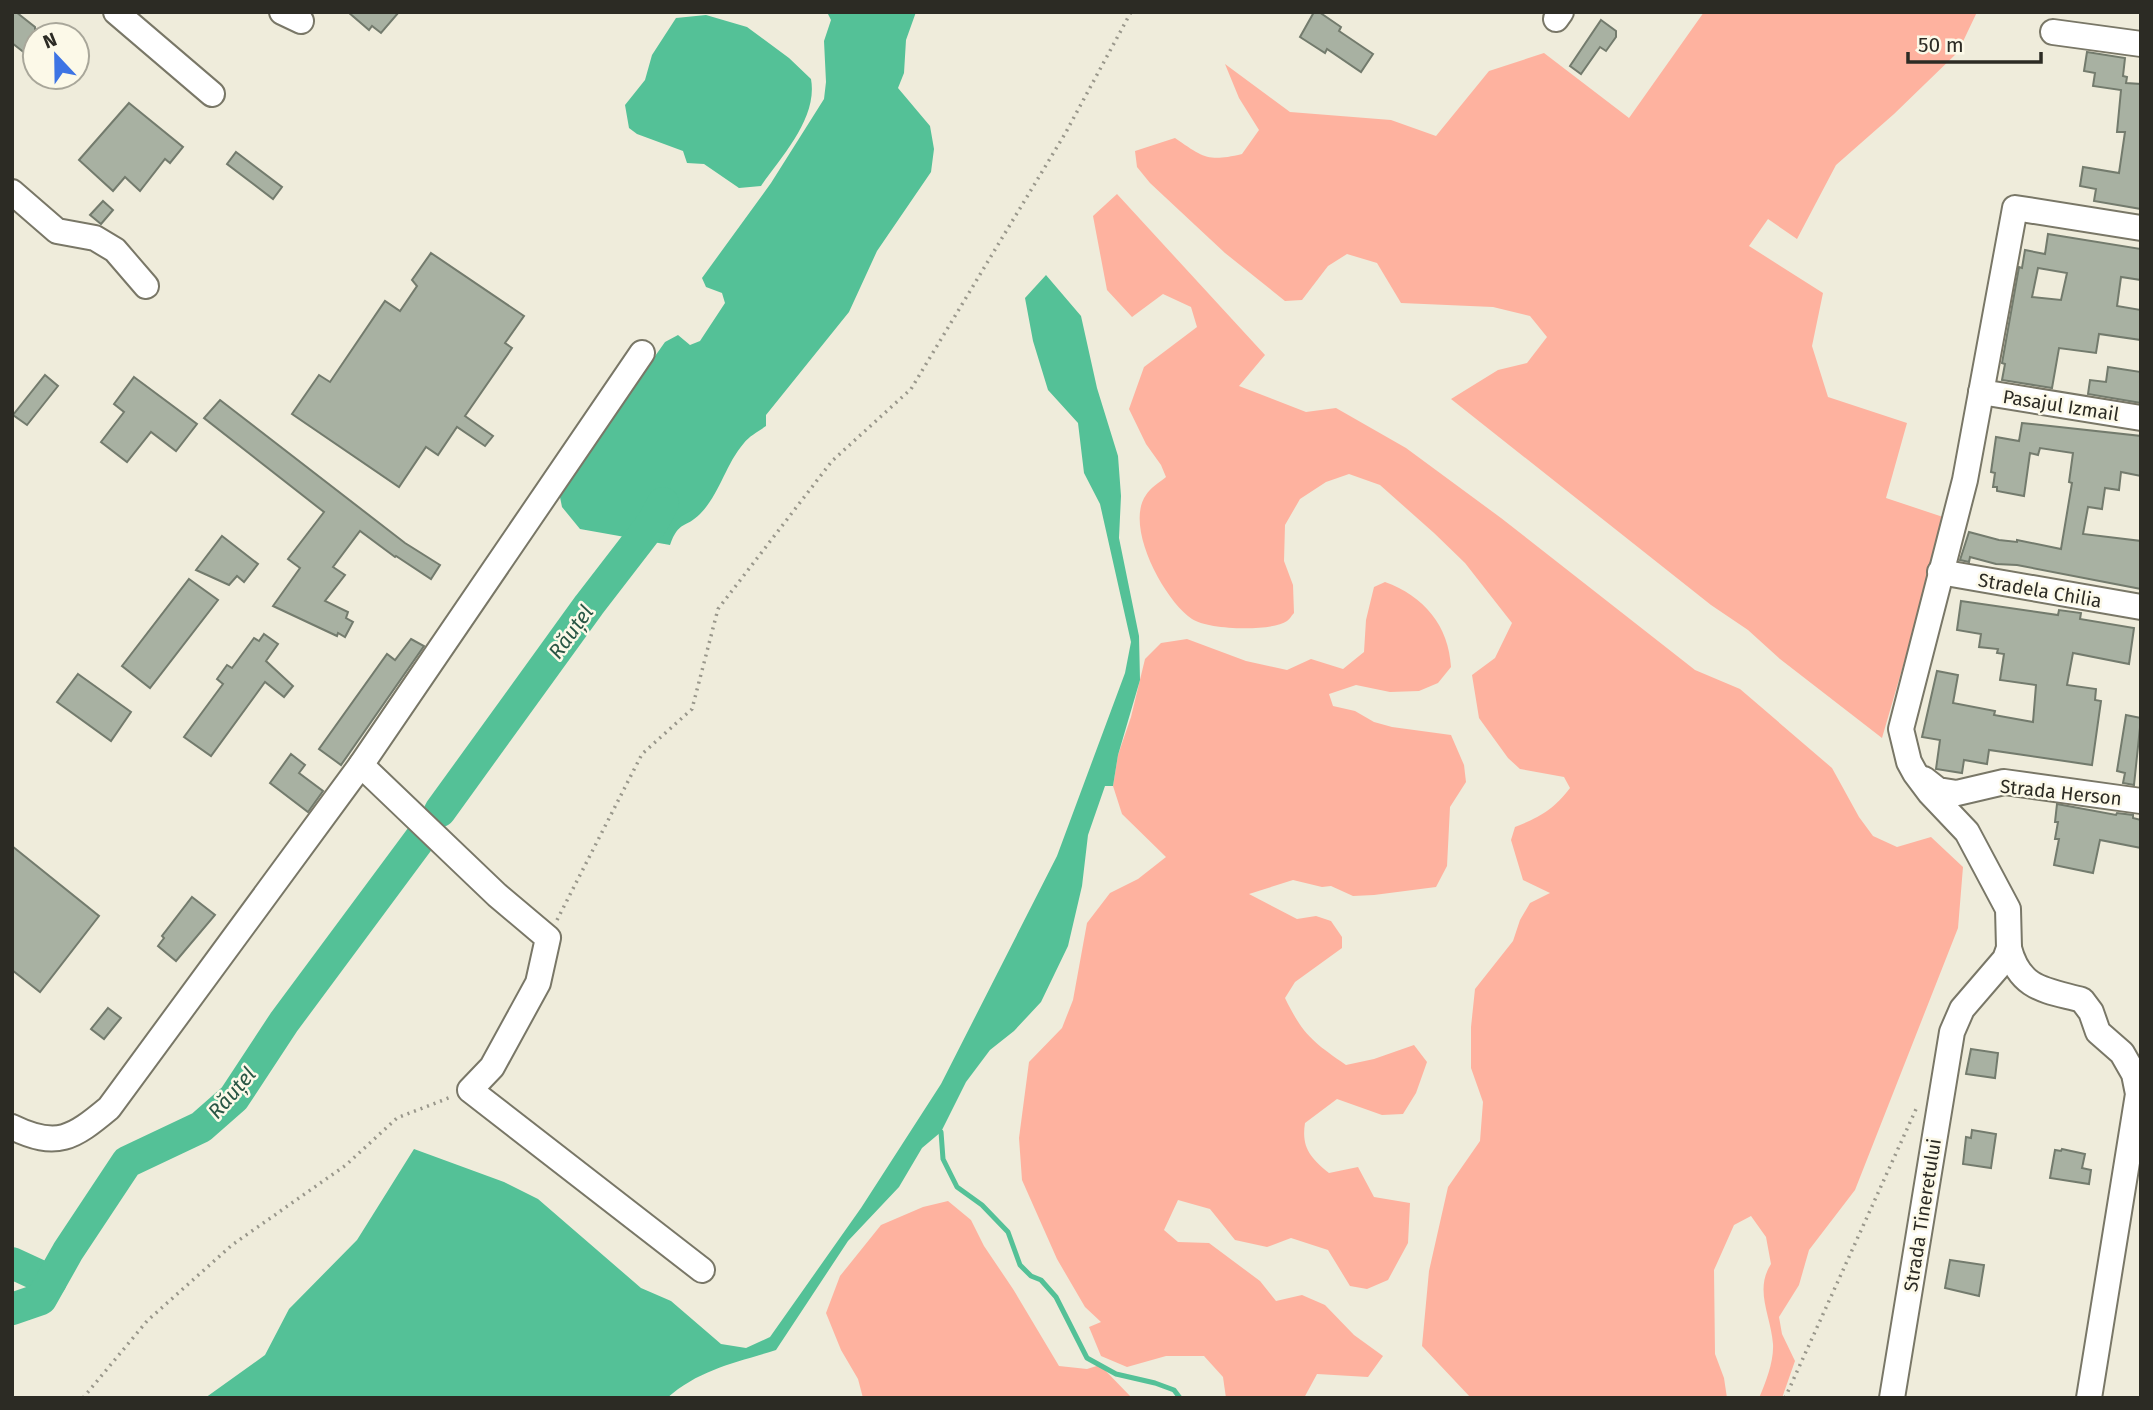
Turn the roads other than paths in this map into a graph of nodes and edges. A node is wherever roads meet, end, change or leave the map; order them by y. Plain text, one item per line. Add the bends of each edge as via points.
1 (116, 12) edge
2 (2053, 32) dead end
3 (2141, 44) edge
4 (212, 94) dead end
5 (12, 192) edge
6 (2141, 228) edge
7 (146, 286) dead end
8 (642, 353) dead end
9 (1981, 392) junction
10 (2141, 418) edge
11 (1940, 572) junction
12 (2141, 607) edge
13 (1909, 762) junction
14 (361, 765) junction
15 (1982, 787) junction
16 (2141, 801) edge
17 (1967, 832) junction
18 (2009, 948) junction
19 (12, 1127) edge
20 (702, 1269) dead end
21 (1892, 1398) edge
22 (2089, 1398) edge

1 - 4 street
2 - 3 street
5 - 7 street via 57,231 95,238 115,250
6 - 9 street via 2015,208
8 - 14 street
9 - 10 street, Pasajul Izmail
9 - 11 street via 1965,480
11 - 12 street, Stradela Chilia
11 - 13 street via 1901,729
13 - 15 street, Strada Herson via 1938,790 1957,793
13 - 17 street via 1930,793
14 - 19 street via 109,1108 86,1127 59,1139 35,1138
14 - 20 street via 548,938 538,983 492,1067 470,1090
15 - 16 street, Strada Herson via 2004,782
15 - 17 street via 1966,807
17 - 18 street via 2008,909
18 - 21 street, Strada Tineretului via 2000,967 1962,1009 1952,1032
18 - 22 street via 2013,965 2030,984 2087,1005 2098,1032 2122,1053 2134,1074 2138,1094

